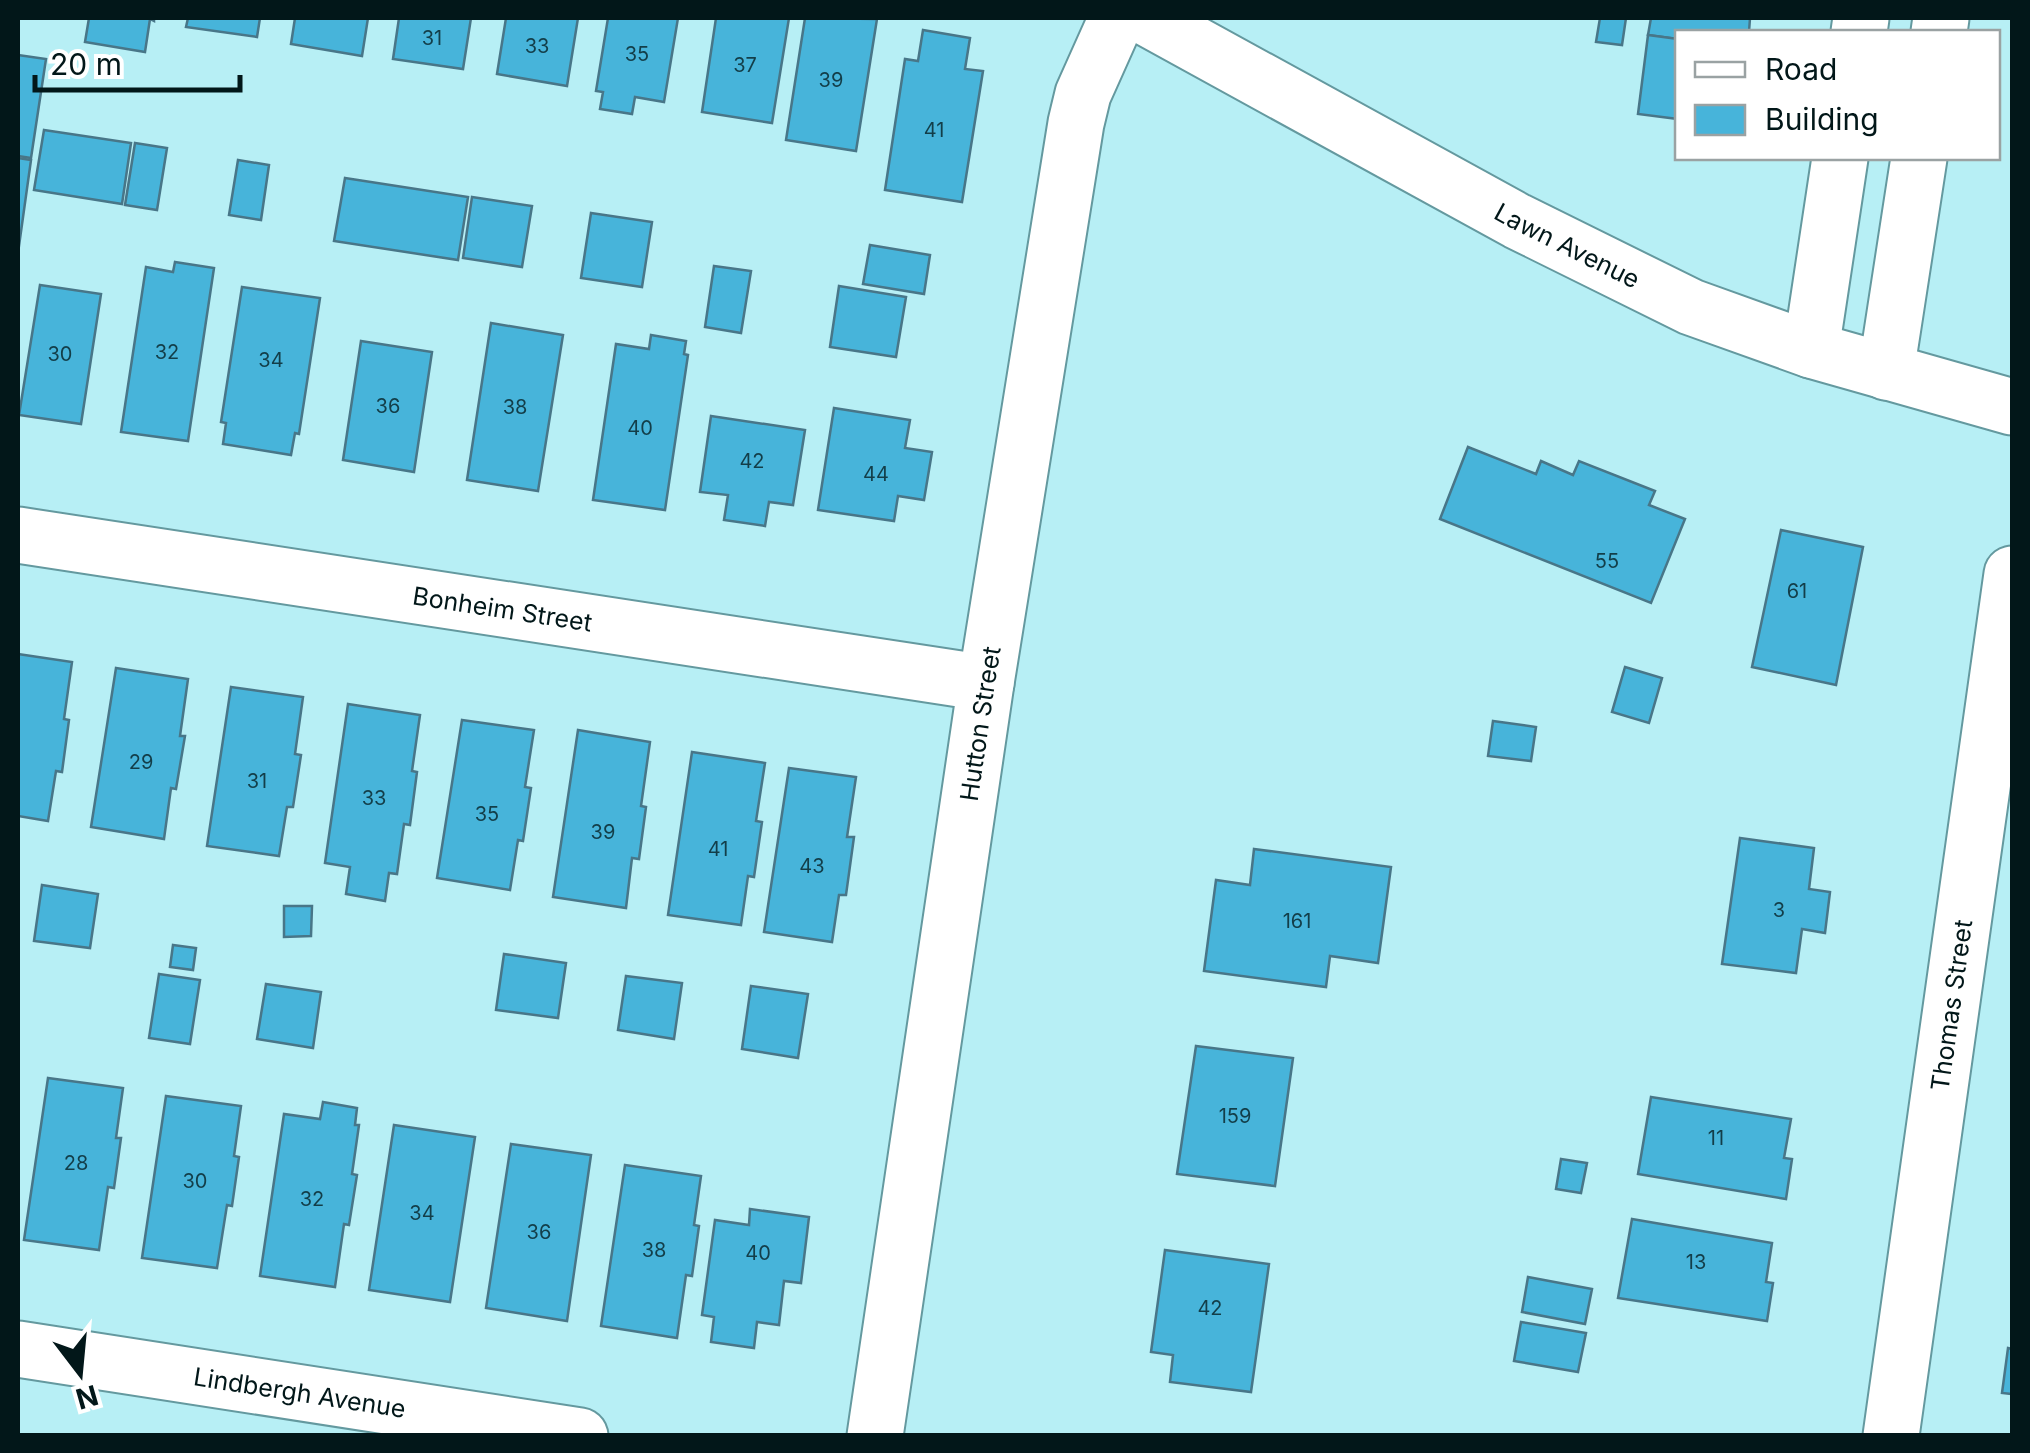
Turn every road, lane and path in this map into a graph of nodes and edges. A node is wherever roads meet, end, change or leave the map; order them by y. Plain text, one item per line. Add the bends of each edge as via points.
1 (1118, 18) edge
2 (1147, 18) edge
3 (1840, 160) edge
4 (1919, 160) edge
5 (1811, 350) junction
6 (1886, 372) junction
7 (2012, 407) edge
8 (18, 535) edge
9 (2012, 574) edge
10 (986, 683) junction
11 (18, 1350) edge
12 (580, 1436) edge
13 (875, 1436) edge
14 (1892, 1436) edge

1 - 10 street, Hutton Street via 1079,108
2 - 5 street, Lawn Avenue via 1592,261
3 - 5 street
4 - 6 street
5 - 6 street, Lawn Avenue
6 - 7 street, Lawn Avenue
8 - 10 street, Bonheim Street
9 - 14 street, Thomas Street
10 - 13 street, Hutton Street
11 - 12 street, Lindbergh Avenue

